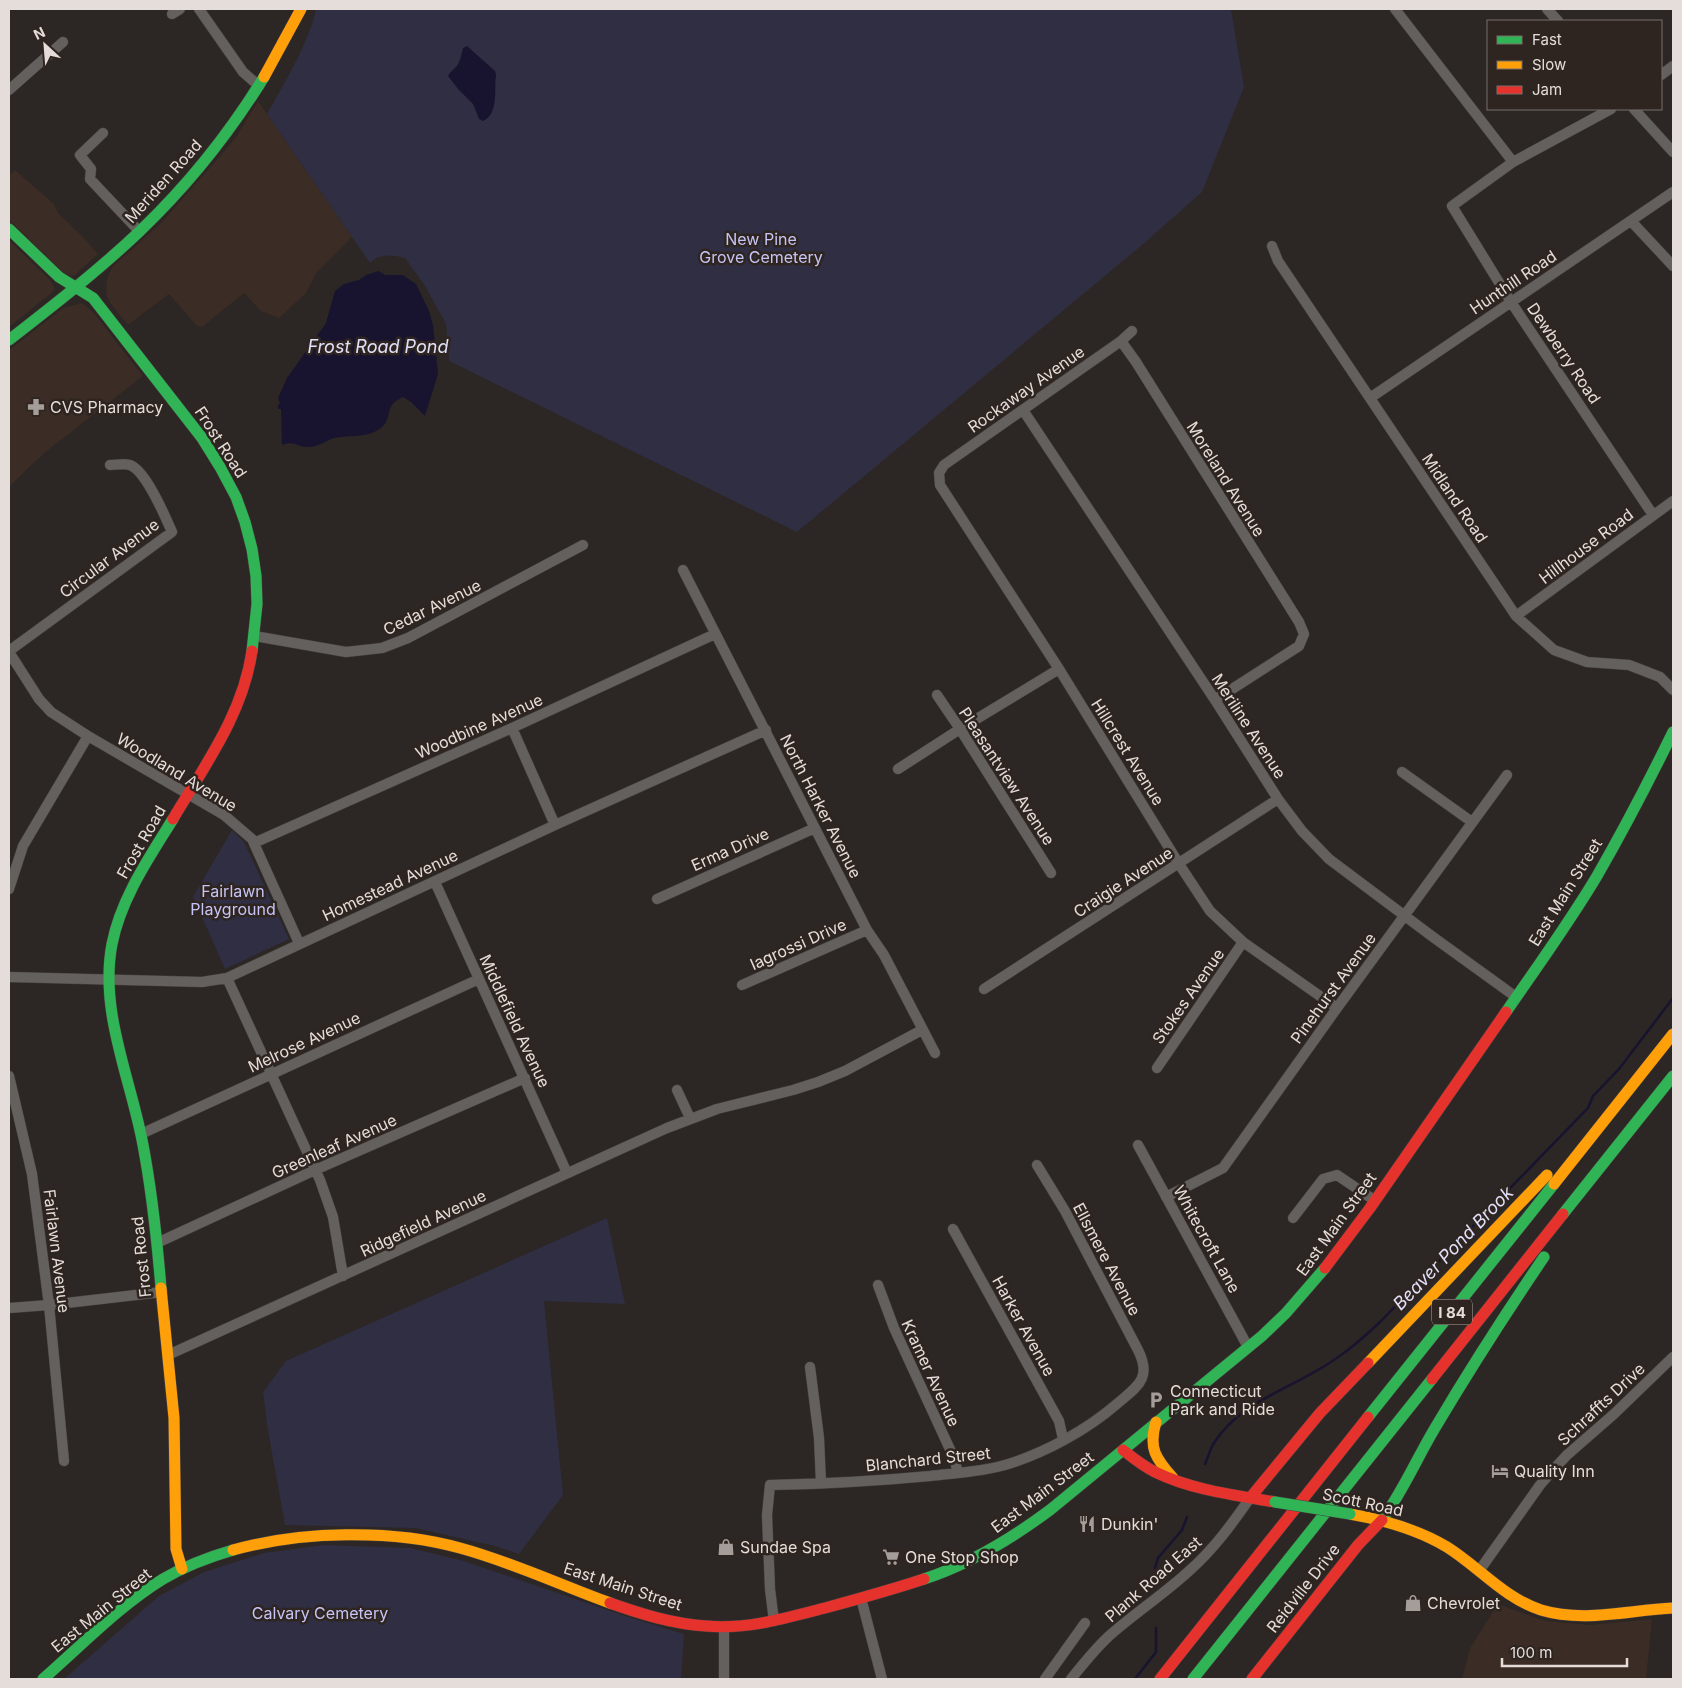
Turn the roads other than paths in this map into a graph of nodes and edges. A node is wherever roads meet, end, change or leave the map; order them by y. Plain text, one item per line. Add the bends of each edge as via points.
1 (199, 9) edge
2 (301, 9) edge
3 (1395, 9) edge
4 (1547, 9) edge
5 (1557, 20) edge
6 (63, 42) dead end
7 (1673, 66) edge
8 (1662, 74) edge
9 (260, 86) junction
10 (9, 90) edge
11 (1609, 110) edge
12 (1635, 110) edge
13 (103, 133) dead end
14 (1673, 152) edge
15 (1513, 162) junction
16 (1673, 192) edge
17 (1632, 221) junction
18 (9, 229) edge
19 (140, 231) junction
20 (1272, 246) dead end
21 (1673, 266) edge
22 (75, 287) junction
23 (1511, 302) junction
24 (1132, 331) dead end
25 (9, 340) edge
26 (1121, 341) junction
27 (1370, 398) junction
28 (1023, 410) junction
29 (110, 465) dead end
30 (938, 473) joint
31 (1673, 501) edge
32 (1653, 515) junction
33 (583, 545) dead end
34 (683, 570) dead end
35 (1516, 616) junction
36 (715, 634) junction
37 (254, 636) junction
38 (9, 651) edge
39 (1059, 669) junction
40 (1673, 690) edge
41 (937, 696) dead end
42 (1215, 700) junction
43 (512, 728) junction
44 (960, 729) junction
45 (766, 730) junction
46 (1673, 732) edge
47 (88, 736) junction
48 (898, 769) dead end
49 (1402, 772) dead end
50 (1507, 775) dead end
51 (188, 793) junction
52 (1278, 799) junction
53 (1472, 822) junction
54 (555, 825) junction
55 (815, 828) junction
56 (254, 843) junction
57 (1179, 864) junction
58 (1051, 873) dead end
59 (435, 882) junction
60 (9, 889) edge
61 (656, 899) dead end
62 (1404, 916) junction
63 (867, 930) junction
64 (1243, 942) junction
65 (299, 943) junction
66 (9, 977) edge
67 (227, 978) junction
68 (479, 978) junction
69 (108, 979) junction
70 (742, 985) dead end
71 (984, 989) dead end
72 (1516, 997) junction
73 (1337, 1008) junction
74 (922, 1030) junction
75 (1673, 1034) edge
76 (935, 1053) dead end
77 (1157, 1068) dead end
78 (272, 1073) junction
79 (9, 1076) edge
80 (1673, 1076) edge
81 (524, 1078) junction
82 (677, 1090) dead end
83 (690, 1118) junction
84 (141, 1134) junction
85 (1138, 1145) dead end
86 (1579, 1152) junction
87 (1037, 1165) dead end
88 (1600, 1168) junction
89 (315, 1170) junction
90 (568, 1173) junction
91 (1166, 1197) junction
92 (1374, 1200) junction
93 (1293, 1218) dead end
94 (953, 1229) dead end
95 (157, 1243) junction
96 (343, 1276) junction
97 (878, 1285) dead end
98 (162, 1292) junction
99 (49, 1305) junction
100 (9, 1308) edge
101 (1248, 1347) junction
102 (168, 1355) junction
103 (1673, 1357) edge
104 (810, 1367) dead end
105 (1145, 1370) joint
106 (1156, 1422) junction
107 (1063, 1439) junction
108 (1123, 1450) junction
109 (64, 1461) dead end
110 (958, 1473) junction
111 (1175, 1480) junction
112 (821, 1483) junction
113 (1250, 1498) junction
114 (1382, 1520) junction
115 (182, 1569) junction
116 (1479, 1571) junction
117 (861, 1598) junction
118 (1673, 1608) edge
119 (774, 1621) junction
120 (1085, 1623) dead end
121 (724, 1627) junction
122 (43, 1679) edge
123 (724, 1679) edge
124 (882, 1679) edge
125 (1045, 1679) edge
126 (1071, 1679) edge
127 (1160, 1679) edge
128 (1193, 1679) edge
129 (1252, 1679) edge

1 - 9 street via 243,72
2 - 9 main road, Meriden Road
3 - 15 street
4 - 5 street
6 - 10 street
7 - 8 street
9 - 19 main road, Meriden Road via 206,159
11 - 15 street
12 - 14 street
13 - 19 street via 80,155 91,169 90,180
15 - 23 street, Dewberry Road via 1452,206
16 - 17 street, Hunthill Road
17 - 21 street
17 - 23 street, Hunthill Road
18 - 22 main road, Frost Road via 59,277
19 - 22 main road, Meriden Road
20 - 27 street, Midland Road via 1278,261
22 - 25 main road, Meriden Road
22 - 37 main road, Frost Road via 93,298 202,438 229,482 247,528 255,568
23 - 27 street, Hunthill Road
23 - 32 street, Dewberry Road
24 - 26 street, Rockaway Avenue
26 - 28 street, Rockaway Avenue
26 - 42 street, Moreland Avenue via 1304,634 1299,646
27 - 35 street, Midland Road
28 - 30 street, Rockaway Avenue via 944,465
28 - 42 street, Meriline Avenue
29 - 38 street, Circular Avenue via 129,464 141,472 172,532
30 - 39 street, Hillcrest Avenue via 940,485
31 - 32 street, Hillhouse Road
32 - 35 street, Hillhouse Road
33 - 37 street, Cedar Avenue via 408,638 382,648 346,652
34 - 36 street, North Harker Avenue
35 - 40 street, Midland Road via 1554,650 1587,662 1629,665 1660,677
36 - 43 street, Woodbine Avenue
36 - 45 street, North Harker Avenue
37 - 51 main road, Frost Road via 248,673 234,712
38 - 47 street, Woodland Avenue via 39,699 51,712
39 - 44 street
39 - 57 street, Hillcrest Avenue
41 - 44 street, Pleasantview Avenue
42 - 52 street, Meriline Avenue
43 - 54 street
43 - 56 street, Woodbine Avenue
44 - 48 street
44 - 58 street, Pleasantview Avenue
45 - 54 street, Homestead Avenue
45 - 55 street, North Harker Avenue
46 - 72 main road, East Main Street via 1594,880
47 - 51 street, Woodland Avenue
47 - 60 street via 23,846
49 - 53 street
50 - 53 street, Pinehurst Avenue
51 - 56 street, Woodland Avenue via 224,815
51 - 69 main road, Frost Road via 121,910 112,944
52 - 57 street, Craigie Avenue
52 - 62 street, Meriline Avenue via 1329,859
53 - 62 street, Pinehurst Avenue
54 - 59 street, Homestead Avenue
55 - 61 street, Erma Drive
55 - 63 street, North Harker Avenue
56 - 65 street, Woodland Avenue
57 - 64 street, Hillcrest Avenue via 1210,911
57 - 71 street, Craigie Avenue
59 - 65 street, Homestead Avenue
59 - 68 street, Middlefield Avenue
62 - 72 street, Meriline Avenue
62 - 73 street, Pinehurst Avenue
63 - 70 street, Iagrossi Drive
63 - 74 street, North Harker Avenue via 884,955
64 - 73 street, Hillcrest Avenue
64 - 77 street, Stokes Avenue
65 - 67 street, Homestead Avenue
66 - 69 street, Homestead Avenue
67 - 69 street, Homestead Avenue via 202,982
67 - 78 street
68 - 78 street, Melrose Avenue
68 - 81 street, Middlefield Avenue
69 - 84 main road, Frost Road via 113,1017
72 - 92 main road, East Main Street
73 - 91 street, Pinehurst Avenue via 1223,1168
74 - 76 street, North Harker Avenue
74 - 83 street, Ridgefield Avenue via 818,1082
75 - 86 main road, I 84
78 - 84 street, Melrose Avenue
78 - 89 street
79 - 99 street, Fairlawn Avenue via 32,1174
80 - 88 main road, I 84
81 - 89 street, Greenleaf Avenue
81 - 90 street, Middlefield Avenue
82 - 83 street
83 - 90 street, Ridgefield Avenue
84 - 95 main road, Frost Road
85 - 91 street, Whitecroft Lane
86 - 113 main road via 1548,1174 1326,1406
86 - 127 main road, I 84
87 - 105 street, Ellsmere Avenue via 1065,1211 1138,1350
88 - 114 main road, Reidville Drive via 1592,1192 1479,1354
88 - 128 main road, I 84
89 - 95 street, Greenleaf Avenue
89 - 96 street via 333,1217
90 - 96 street, Ridgefield Avenue
91 - 101 street, Whitecroft Lane
92 - 93 street via 1337,1175 1329,1176 1323,1179
92 - 101 main road, East Main Street via 1309,1288 1288,1312
94 - 107 street, Harker Avenue via 1059,1421
95 - 98 main road, Frost Road
96 - 102 street, Ridgefield Avenue
97 - 110 street, Kramer Avenue
98 - 99 street
98 - 102 main road, Frost Road
99 - 100 street
99 - 109 street, Fairlawn Avenue
101 - 106 main road, East Main Street
102 - 115 main road, Frost Road via 175,1443 176,1548
103 - 116 street, Schraffts Drive via 1560,1462
104 - 112 street
105 - 107 street, Blanchard Street via 1139,1384 1096,1421
106 - 108 main road, East Main Street
106 - 111 main road via 1152,1446 1158,1460
107 - 110 street, Blanchard Street via 1007,1464
108 - 111 main road, Scott Road via 1144,1466
108 - 117 main road, East Main Street via 1044,1515 998,1545 943,1572
110 - 112 street, Blanchard Street
111 - 113 main road, Scott Road
112 - 119 street, Blanchard Street via 770,1485 767,1508
113 - 114 main road, Scott Road, bridge
113 - 126 street, Plank Road East via 1196,1564 1108,1637
114 - 116 main road, Scott Road via 1433,1539
114 - 129 main road, Reidville Drive via 1358,1545
115 - 121 main road, East Main Street via 232,1550 280,1539 349,1535 408,1538 473,1551 658,1618
115 - 122 main road, East Main Street via 137,1598
116 - 118 main road, Scott Road via 1519,1600 1556,1614 1597,1617
117 - 119 main road, East Main Street
117 - 124 street
119 - 121 main road, East Main Street
120 - 125 street
121 - 123 street

